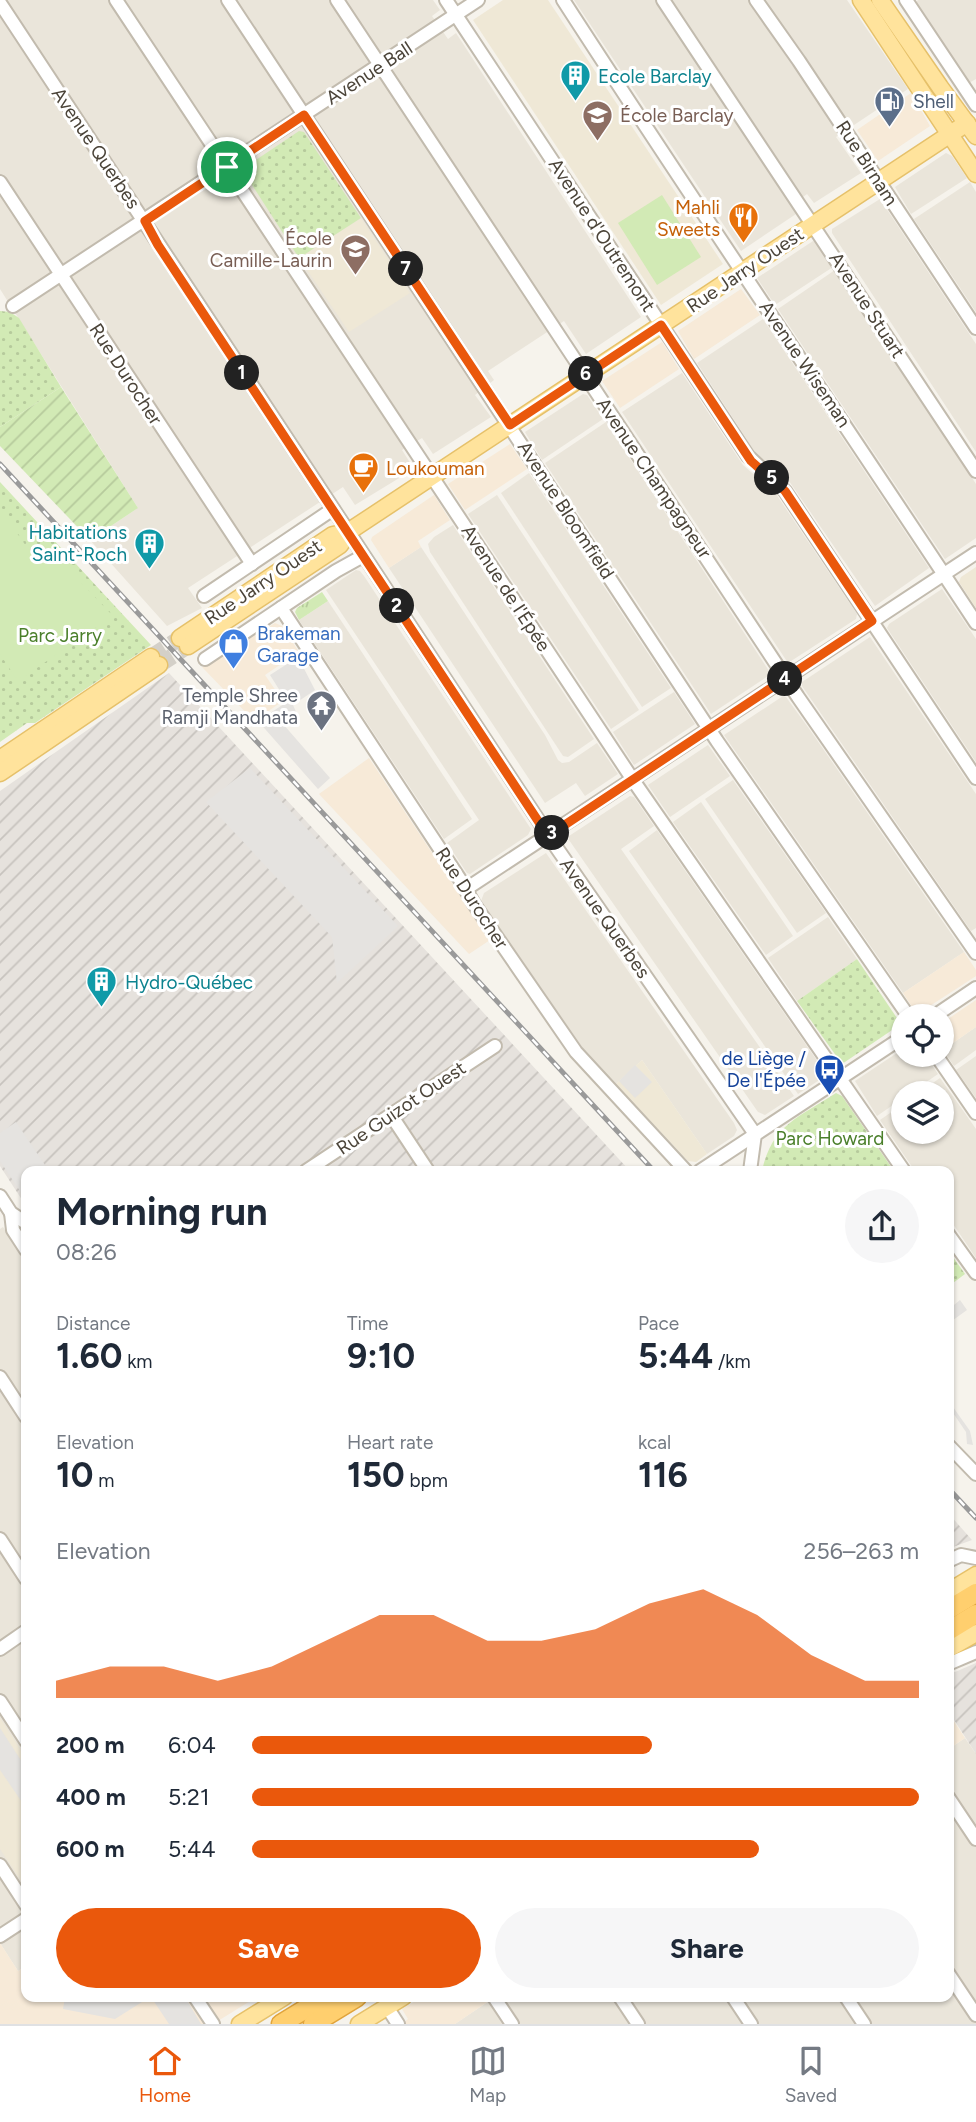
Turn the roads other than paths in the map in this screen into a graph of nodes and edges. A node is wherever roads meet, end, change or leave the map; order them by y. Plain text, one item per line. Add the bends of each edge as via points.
1 (116, 0) edge
2 (228, 0) edge
3 (337, 0) edge
4 (446, 0) edge
5 (478, 0) edge
6 (563, 0) edge
7 (663, 0) edge
8 (756, 0) edge
9 (861, 0) edge
10 (880, 0) edge
11 (906, 0) edge
12 (0, 3) edge
13 (456, 15) junction
14 (380, 65) junction
15 (972, 89) edge
16 (976, 105) edge
17 (304, 115) junction
18 (971, 129) edge
19 (950, 134) junction
20 (227, 167) junction
21 (976, 174) edge
22 (879, 181) junction
23 (0, 182) edge
24 (145, 221) junction
25 (813, 224) junction
26 (743, 271) junction
27 (61, 276) junction
28 (13, 306) dead end
29 (661, 325) junction
30 (976, 328) edge
31 (585, 375) junction
32 (510, 425) junction
33 (976, 471) edge
34 (432, 476) junction
35 (333, 509) junction
36 (348, 532) junction
37 (976, 553) edge
38 (363, 556) junction
39 (252, 564) junction
40 (944, 574) junction
41 (204, 596) dead end
42 (281, 608) junction
43 (872, 621) junction
44 (976, 623) edge
45 (184, 642) tunnel mouth
46 (205, 659) dead end
47 (786, 678) junction
48 (710, 729) junction
49 (0, 759) edge
50 (0, 773) edge
51 (976, 778) edge
52 (633, 780) junction
53 (548, 836) junction
54 (466, 889) junction
55 (976, 953) edge
56 (976, 988) edge
57 (900, 1004) edge
58 (952, 1004) edge
59 (891, 1045) edge
60 (495, 1046) dead end
61 (944, 1067) edge
62 (840, 1079) junction
63 (976, 1113) edge
64 (391, 1115) junction
65 (755, 1134) junction
66 (314, 1166) edge
67 (425, 1166) edge
68 (681, 1166) edge
69 (707, 1166) edge
70 (751, 1166) edge
71 (901, 1166) edge
72 (0, 1196) edge
73 (5, 1216) edge
74 (954, 1242) edge
75 (21, 1243) edge
76 (976, 1273) edge
77 (0, 1377) edge
78 (21, 1409) edge
79 (954, 1451) edge
80 (976, 1474) edge
81 (0, 1539) edge
82 (976, 1558) edge
83 (954, 1559) edge
84 (21, 1571) edge
85 (976, 1575) edge
86 (954, 1588) edge
87 (976, 1593) edge
88 (954, 1606) edge
89 (976, 1614) edge
90 (954, 1627) edge
91 (976, 1633) edge
92 (21, 1634) edge
93 (954, 1646) edge
94 (0, 1649) edge
95 (976, 1652) edge
96 (954, 1661) edge
97 (0, 1702) edge
98 (21, 1734) edge
99 (954, 1806) edge
100 (976, 1839) edge
101 (0, 1865) edge
102 (21, 1897) edge
103 (21, 1922) edge
104 (0, 1936) edge
105 (954, 1982) edge
106 (198, 2002) edge
107 (276, 2002) edge
108 (316, 2002) edge
109 (349, 2002) edge
110 (395, 2002) edge
111 (497, 2002) edge
112 (623, 2002) edge
113 (736, 2002) edge
114 (849, 2002) edge
115 (387, 2007) junction
116 (976, 2015) edge
117 (282, 2023) edge
118 (213, 2024) edge
119 (240, 2024) edge
120 (313, 2024) edge
121 (359, 2024) edge
122 (398, 2024) edge
123 (512, 2024) edge
124 (638, 2024) edge
125 (751, 2024) edge
126 (864, 2024) edge

1 - 20 street, Avenue de l'Épée
2 - 17 street, Avenue Bloomfield
3 - 14 street, Avenue Champagneur
4 - 13 street, Avenue d'Outremont
5 - 13 street, Avenue Ball
6 - 26 street, Avenue Wiseman
7 - 25 street, Avenue Stuart
8 - 22 street, Rue Birnam
9 - 19 main road
10 - 18 main road
11 - 15 street
12 - 24 street, Avenue Querbes
13 - 14 street, Avenue Ball
13 - 29 street, Avenue d'Outremont
14 - 17 street, Avenue Ball
14 - 31 street, Avenue Champagneur
15 - 16 street
17 - 20 street, Avenue Ball
17 - 32 street, Avenue Bloomfield
18 - 19 main road, Rue Jarry Ouest
19 - 21 main road
19 - 22 main road, Rue Jarry Ouest
20 - 24 street, Avenue Ball
20 - 34 street, Avenue de l'Épée
22 - 25 main road, Rue Jarry Ouest
22 - 30 street, Rue Birnam
23 - 27 street, Rue Durocher
24 - 27 street, Avenue Ball
24 - 35 street, Avenue Querbes
25 - 26 main road, Rue Jarry Ouest
25 - 33 street, Avenue Stuart
26 - 29 main road, Rue Jarry Ouest
26 - 40 street, Avenue Wiseman
27 - 28 street, Avenue Ball
27 - 39 street, Rue Durocher
29 - 31 main road, Rue Jarry Ouest
29 - 43 street, Avenue d'Outremont via 751,461 785,491
31 - 32 main road, Rue Jarry Ouest
31 - 47 street, Avenue Champagneur
32 - 34 main road, Rue Jarry Ouest
32 - 48 street, Avenue Bloomfield
34 - 36 main road, Rue Jarry Ouest
34 - 52 street, Avenue de l'Épée
35 - 36 street, Avenue Querbes
35 - 39 street, Rue Jarry Ouest
36 - 38 street, Avenue Querbes
36 - 45 main road, Rue Jarry Ouest via 333,535
37 - 40 street
38 - 42 street, Rue Jarry Ouest
38 - 53 street, Avenue Querbes
39 - 41 street, Rue Jarry Ouest
40 - 43 street
40 - 44 street, Avenue Wiseman
42 - 46 street, Rue Jarry Ouest
42 - 54 street, Rue Durocher
43 - 47 street
43 - 51 street, Avenue d'Outremont
47 - 48 street
47 - 55 street, Avenue Champagneur
48 - 52 street
48 - 57 street, Avenue Bloomfield
49 - 50 main road via 155,661
52 - 53 street
52 - 62 street, Avenue de l'Épée
53 - 54 street
53 - 65 street, Avenue Querbes
54 - 68 street, Rue Durocher via 576,1052
56 - 58 street
59 - 62 street
60 - 64 street, Rue Guizot Ouest
61 - 63 street
62 - 65 street
62 - 71 street, Avenue de l'Épée
64 - 66 street, Rue Guizot Ouest
64 - 67 street
65 - 69 street
65 - 70 street
72 - 73 street
73 - 75 street
74 - 76 street
77 - 78 street
79 - 80 street
81 - 84 street
82 - 83 street
85 - 86 main road
87 - 88 highway
89 - 90 highway
91 - 93 main road
92 - 94 street
95 - 96 street
97 - 98 street
99 - 100 street
101 - 102 street
103 - 104 street
105 - 116 street
106 - 118 street
107 - 119 main road
108 - 117 highway
109 - 120 highway
110 - 115 main road
111 - 123 street
112 - 124 street
113 - 125 street
114 - 126 street
115 - 121 main road
115 - 122 street

